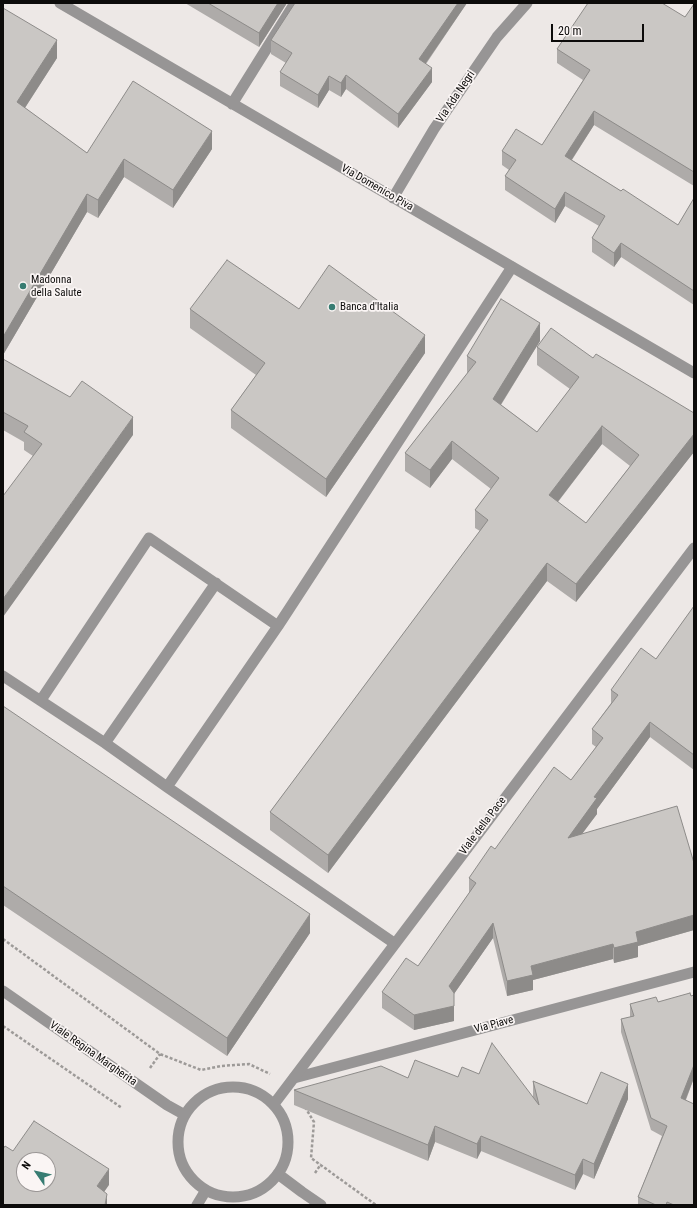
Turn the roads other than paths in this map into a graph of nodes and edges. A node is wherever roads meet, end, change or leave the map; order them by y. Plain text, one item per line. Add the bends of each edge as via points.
1 (60, 3) edge
2 (295, 3) edge
3 (527, 3) edge
4 (232, 104) junction
5 (393, 198) junction
6 (512, 267) junction
7 (694, 373) edge
8 (694, 548) edge
9 (216, 583) junction
10 (278, 626) junction
11 (3, 676) edge
12 (41, 700) junction
13 (105, 743) junction
14 (167, 787) junction
15 (394, 943) junction
16 (694, 972) edge
17 (3, 991) edge
18 (294, 1078) junction
19 (274, 1104) junction
20 (185, 1115) junction
21 (278, 1174) junction
22 (206, 1190) junction
23 (196, 1205) edge
24 (321, 1205) edge

1 - 4 street, Via Domenico Piva
2 - 4 street
3 - 5 street, Via Ada Negri via 497,37 434,129
4 - 5 street, Via Domenico Piva
5 - 6 street, Via Domenico Piva
6 - 7 street, Via Domenico Piva
6 - 10 street
8 - 15 street, Viale della Pace
9 - 10 street
9 - 12 street via 149,538
9 - 13 street
10 - 14 street
11 - 12 street
12 - 13 street
13 - 14 street
14 - 15 street
15 - 18 street, Viale della Pace
16 - 18 street, Via Piave
17 - 20 street, Viale Regina Margherita
18 - 19 street, Viale della Pace
19 - 20 street via 260,1093 244,1087 227,1086 210,1091 196,1101
19 - 21 street via 284,1120 289,1138 286,1156
20 - 22 street via 179,1131 178,1148 183,1165 192,1179
21 - 22 street via 253,1194 221,1196
21 - 24 street
22 - 23 street

